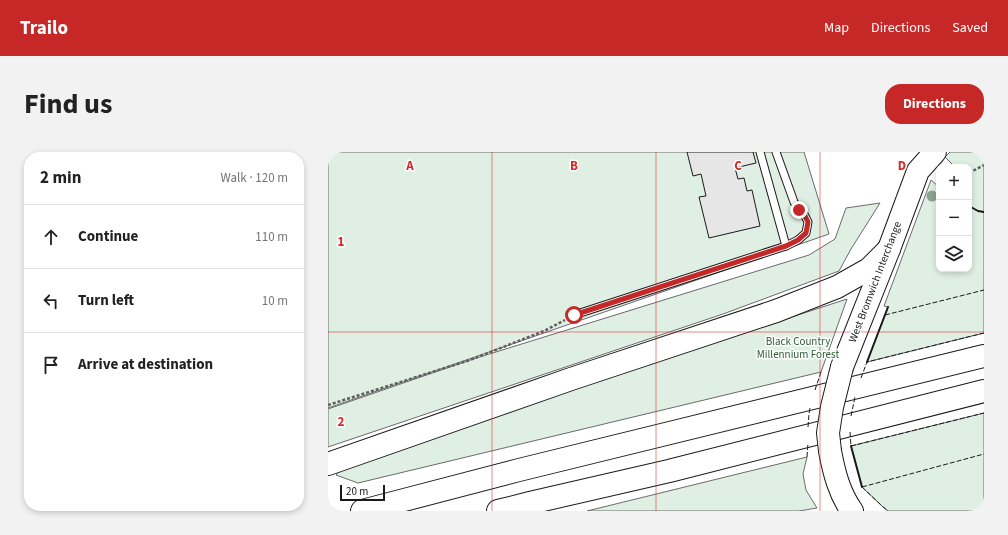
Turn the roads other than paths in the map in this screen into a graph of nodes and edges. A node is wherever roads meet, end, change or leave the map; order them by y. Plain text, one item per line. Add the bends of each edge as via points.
1 (760, 152) edge
2 (776, 152) edge
3 (935, 152) edge
4 (920, 161) edge
5 (786, 246) junction
6 (889, 248) junction
7 (574, 315) road end
8 (984, 356) edge
9 (984, 391) edge
10 (328, 464) edge
11 (362, 511) edge
12 (498, 511) edge
13 (852, 511) edge

1 - 5 lane
2 - 5 lane via 794,202 808,222 806,233
3 - 4 highway, West Bromwich Interchange
4 - 6 highway, West Bromwich Interchange
5 - 7 lane
6 - 10 highway via 869,269 837,287 776,311
6 - 13 highway, West Bromwich Interchange, bridge via 842,367 828,433 836,478
8 - 11 highway
9 - 12 highway via 677,469

